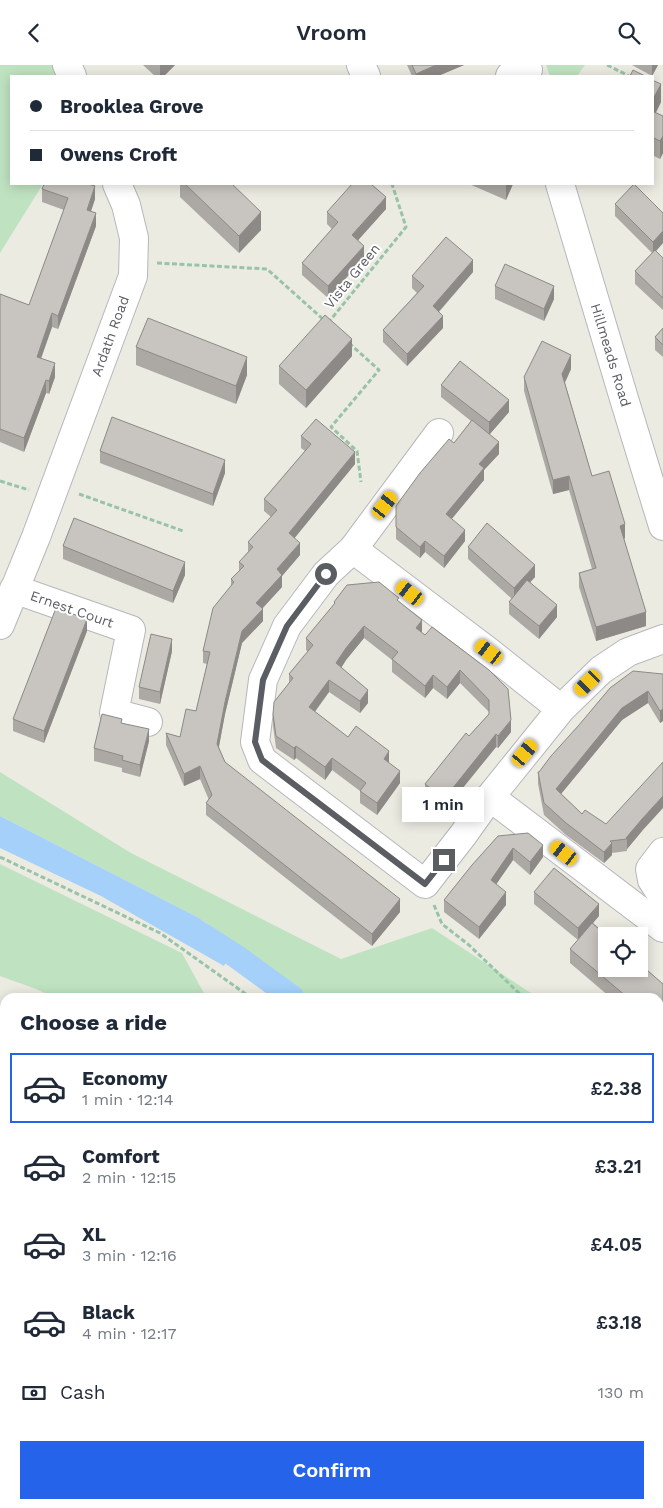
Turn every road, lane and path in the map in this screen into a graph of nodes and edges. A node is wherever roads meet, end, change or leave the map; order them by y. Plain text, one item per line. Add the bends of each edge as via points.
1 (608, 65) edge
2 (627, 75) edge
3 (117, 185) edge
4 (392, 185) edge
5 (560, 185) edge
6 (133, 262) junction
7 (343, 337) edge
8 (439, 433) dead end
9 (361, 482) dead end
10 (55, 485) junction
11 (663, 526) edge
12 (183, 531) dead end
13 (352, 549) junction
14 (14, 589) junction
15 (0, 625) edge
16 (663, 639) edge
17 (561, 709) junction
18 (148, 722) dead end
19 (490, 797) junction
20 (663, 852) edge
21 (0, 857) edge
22 (425, 884) junction
23 (663, 897) edge
24 (663, 928) edge
25 (244, 993) edge
26 (518, 993) edge

1 - 2 path
3 - 6 street, Ardath Road via 134,238
4 - 6 path, Vista Green via 406,227 328,323 267,269
5 - 11 street, Hillmeads Road
6 - 10 street, Ardath Road via 133,275
7 - 9 path via 380,370 331,427 357,451
8 - 13 street
10 - 12 path
10 - 14 street, Ardath Road
13 - 17 street
13 - 22 street via 326,574 287,626 263,680 255,742 262,760
14 - 15 street, Ardath Road
14 - 18 street, Ernest Court via 131,630 114,713
16 - 17 street via 628,652 601,670
17 - 19 street
19 - 22 street
19 - 24 street
20 - 23 street via 650,869 652,881
21 - 25 path via 160,933
22 - 26 path via 442,924 470,945

